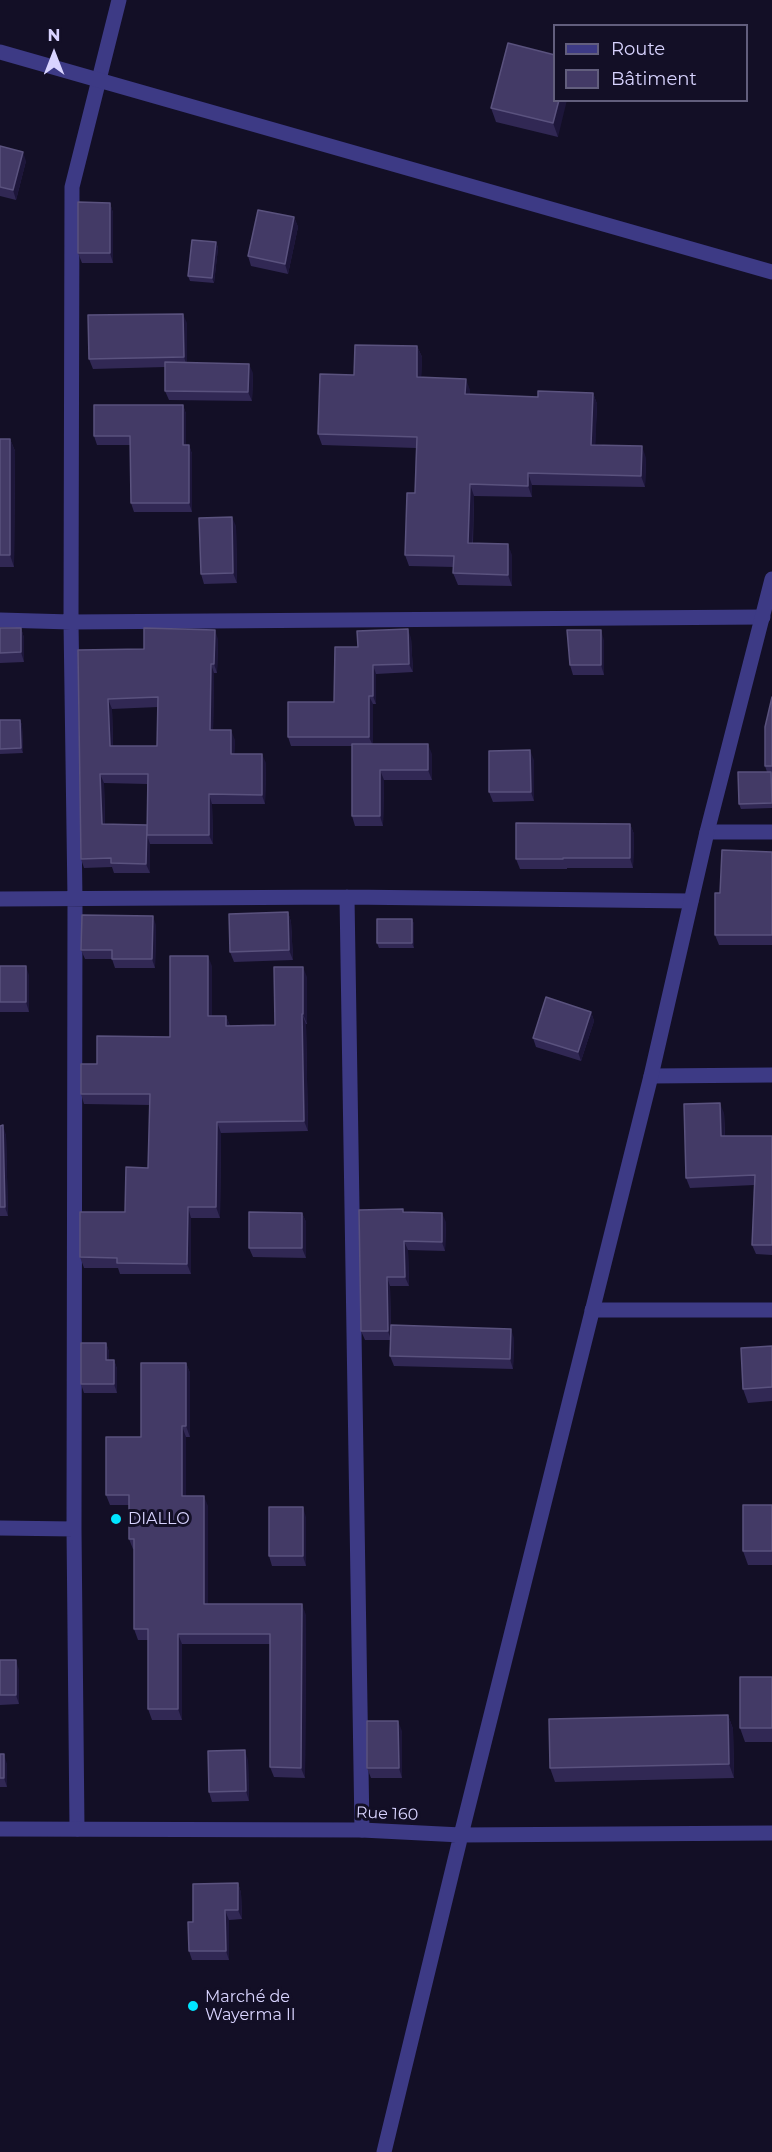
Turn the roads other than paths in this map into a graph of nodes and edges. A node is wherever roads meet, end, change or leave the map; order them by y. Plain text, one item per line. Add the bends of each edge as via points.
1 (119, 0) edge
2 (0, 52) edge
3 (99, 80) junction
4 (772, 272) edge
5 (772, 579) edge
6 (763, 616) junction
7 (0, 620) edge
8 (71, 622) junction
9 (772, 831) edge
10 (707, 832) junction
11 (347, 897) junction
12 (0, 899) edge
13 (75, 900) junction
14 (691, 901) junction
15 (772, 1075) edge
16 (651, 1076) junction
17 (592, 1310) junction
18 (772, 1310) edge
19 (0, 1528) edge
20 (74, 1529) junction
21 (0, 1829) edge
22 (77, 1829) junction
23 (362, 1830) junction
24 (772, 1833) edge
25 (460, 1835) junction
26 (384, 2152) edge

1 - 3 street
2 - 3 street
3 - 4 street
3 - 8 street via 72,187
5 - 6 street
6 - 8 street
6 - 10 street
7 - 8 street
8 - 13 street
9 - 10 street
10 - 14 street
11 - 13 street
11 - 14 street
11 - 23 street
12 - 13 street
13 - 20 street
14 - 16 street
15 - 16 street
16 - 17 street
17 - 18 street
17 - 25 street
19 - 20 street
20 - 22 street
21 - 22 street, Rue 160
22 - 23 street, Rue 160
23 - 25 street, Rue 160
24 - 25 street, Rue 160
25 - 26 street

